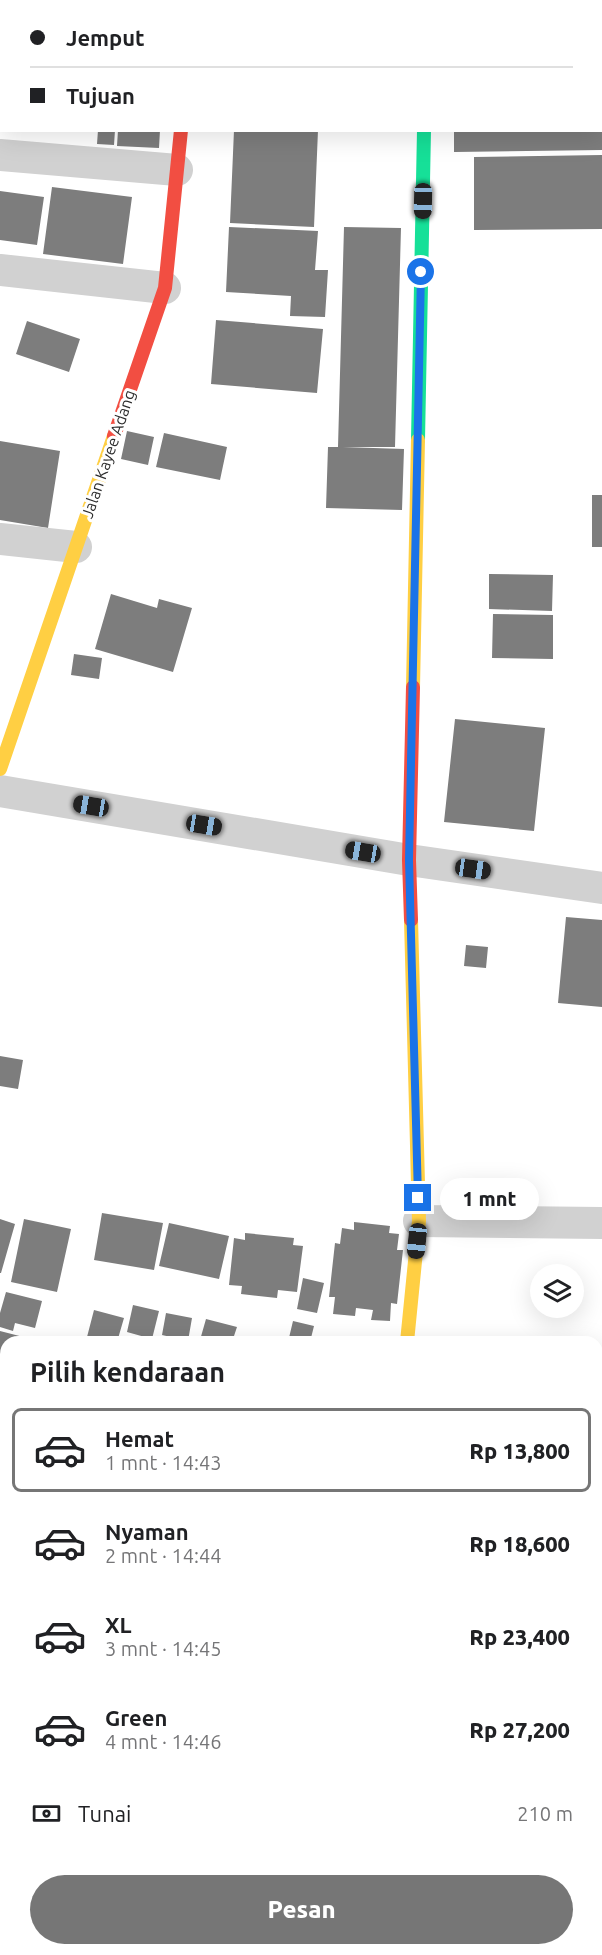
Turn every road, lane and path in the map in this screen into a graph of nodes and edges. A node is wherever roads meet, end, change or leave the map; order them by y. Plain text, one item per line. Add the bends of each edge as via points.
1 (181, 132) edge
2 (424, 132) edge
3 (0, 155) edge
4 (177, 170) junction
5 (0, 270) edge
6 (165, 288) junction
7 (0, 539) edge
8 (76, 547) junction
9 (0, 769) edge
10 (0, 791) edge
11 (409, 860) junction
12 (602, 888) edge
13 (419, 1221) junction
14 (602, 1223) edge
15 (408, 1336) edge

1 - 4 street, Jalan Kayee Adang
2 - 11 street
3 - 4 street
4 - 6 street, Jalan Kayee Adang
5 - 6 street
6 - 8 street, Jalan Kayee Adang
7 - 8 street
8 - 9 street, Jalan Kayee Adang
10 - 11 street
11 - 12 street
11 - 13 street
13 - 14 street
13 - 15 street

